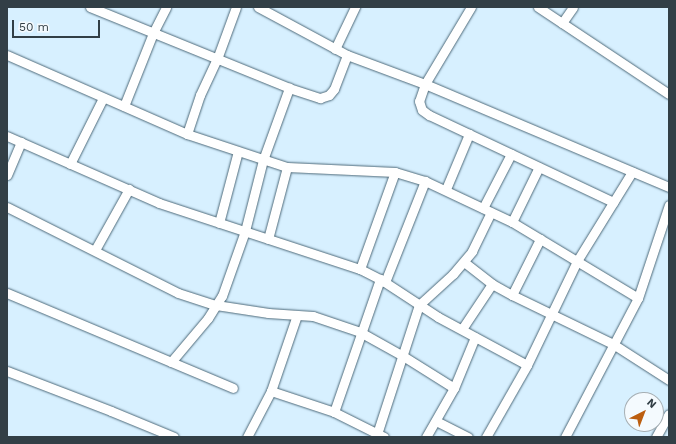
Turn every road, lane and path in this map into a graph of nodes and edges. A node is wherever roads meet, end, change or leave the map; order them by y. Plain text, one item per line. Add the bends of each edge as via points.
1 (90, 7) edge
2 (166, 7) edge
3 (236, 7) edge
4 (258, 7) edge
5 (355, 7) edge
6 (472, 7) edge
7 (538, 7) edge
8 (573, 7) edge
9 (562, 23) junction
10 (153, 33) junction
11 (335, 49) junction
12 (7, 55) edge
13 (347, 55) junction
14 (217, 60) junction
15 (425, 84) junction
16 (289, 88) junction
17 (669, 94) edge
18 (103, 98) junction
19 (124, 106) junction
20 (187, 134) junction
21 (469, 134) junction
22 (7, 136) edge
23 (21, 142) junction
24 (238, 151) junction
25 (511, 154) junction
26 (263, 160) junction
27 (70, 164) junction
28 (287, 167) junction
29 (539, 167) junction
30 (395, 172) junction
31 (632, 172) junction
32 (7, 175) edge
33 (424, 181) junction
34 (669, 187) edge
35 (129, 189) junction
36 (446, 189) junction
37 (614, 202) junction
38 (669, 206) edge
39 (7, 207) edge
40 (487, 210) junction
41 (512, 222) junction
42 (219, 223) junction
43 (244, 231) junction
44 (540, 238) junction
45 (268, 239) junction
46 (96, 250) junction
47 (577, 261) junction
48 (464, 262) junction
49 (360, 269) junction
50 (383, 280) junction
51 (492, 284) junction
52 (7, 293) edge
53 (512, 295) junction
54 (638, 298) junction
55 (216, 305) junction
56 (419, 305) junction
57 (297, 315) junction
58 (551, 315) junction
59 (462, 329) junction
60 (360, 332) junction
61 (476, 337) junction
62 (613, 344) junction
63 (403, 356) junction
64 (171, 362) junction
65 (527, 364) junction
66 (7, 372) edge
67 (669, 380) edge
68 (233, 388) dead end
69 (454, 388) junction
70 (271, 391) junction
71 (334, 412) junction
72 (669, 414) edge
73 (436, 421) junction
74 (380, 436) edge
75 (174, 437) edge
76 (247, 437) edge
77 (426, 437) edge
78 (468, 437) edge
79 (486, 437) edge
80 (565, 437) edge
81 (656, 437) edge

1 - 10 street
2 - 10 street
3 - 14 street
4 - 11 street
5 - 11 street
6 - 15 street
7 - 9 street
8 - 9 street
9 - 17 street
10 - 14 street
10 - 19 street
11 - 13 street
12 - 18 street
13 - 15 street
13 - 16 street via 334,89 329,95 320,98
14 - 16 street
14 - 20 street via 200,95
15 - 21 street via 419,101 422,110
15 - 31 street
16 - 26 street
18 - 19 street
18 - 27 street
19 - 20 street
20 - 24 street
21 - 25 street
21 - 36 street
22 - 23 street
23 - 27 street
23 - 32 street
24 - 26 street
24 - 42 street
25 - 29 street
25 - 40 street
26 - 28 street
26 - 43 street
27 - 35 street
28 - 30 street
28 - 45 street
29 - 37 street
29 - 41 street
30 - 33 street
30 - 49 street
31 - 34 street
31 - 37 street
33 - 36 street
33 - 50 street
35 - 42 street via 159,203
35 - 46 street
36 - 40 street
37 - 47 street
38 - 54 street
39 - 46 street
40 - 41 street
40 - 48 street via 472,251
41 - 44 street
42 - 43 street
43 - 45 street
43 - 55 street via 222,296
44 - 47 street
44 - 53 street
45 - 49 street
46 - 55 street via 178,292
47 - 54 street
47 - 58 street
48 - 51 street
48 - 56 street
49 - 50 street
50 - 56 street
50 - 60 street
51 - 53 street
51 - 59 street
52 - 64 street
53 - 58 street
54 - 62 street
55 - 57 street
55 - 64 street
56 - 59 street
56 - 63 street
57 - 60 street via 313,316
57 - 70 street
58 - 62 street
58 - 65 street
59 - 61 street
60 - 63 street
60 - 71 street
61 - 65 street
61 - 69 street
62 - 67 street
62 - 80 street
63 - 69 street
63 - 74 street
64 - 68 street
65 - 79 street
66 - 75 street
69 - 73 street
70 - 71 street
70 - 76 street
71 - 74 street
72 - 81 street
73 - 77 street
73 - 78 street

